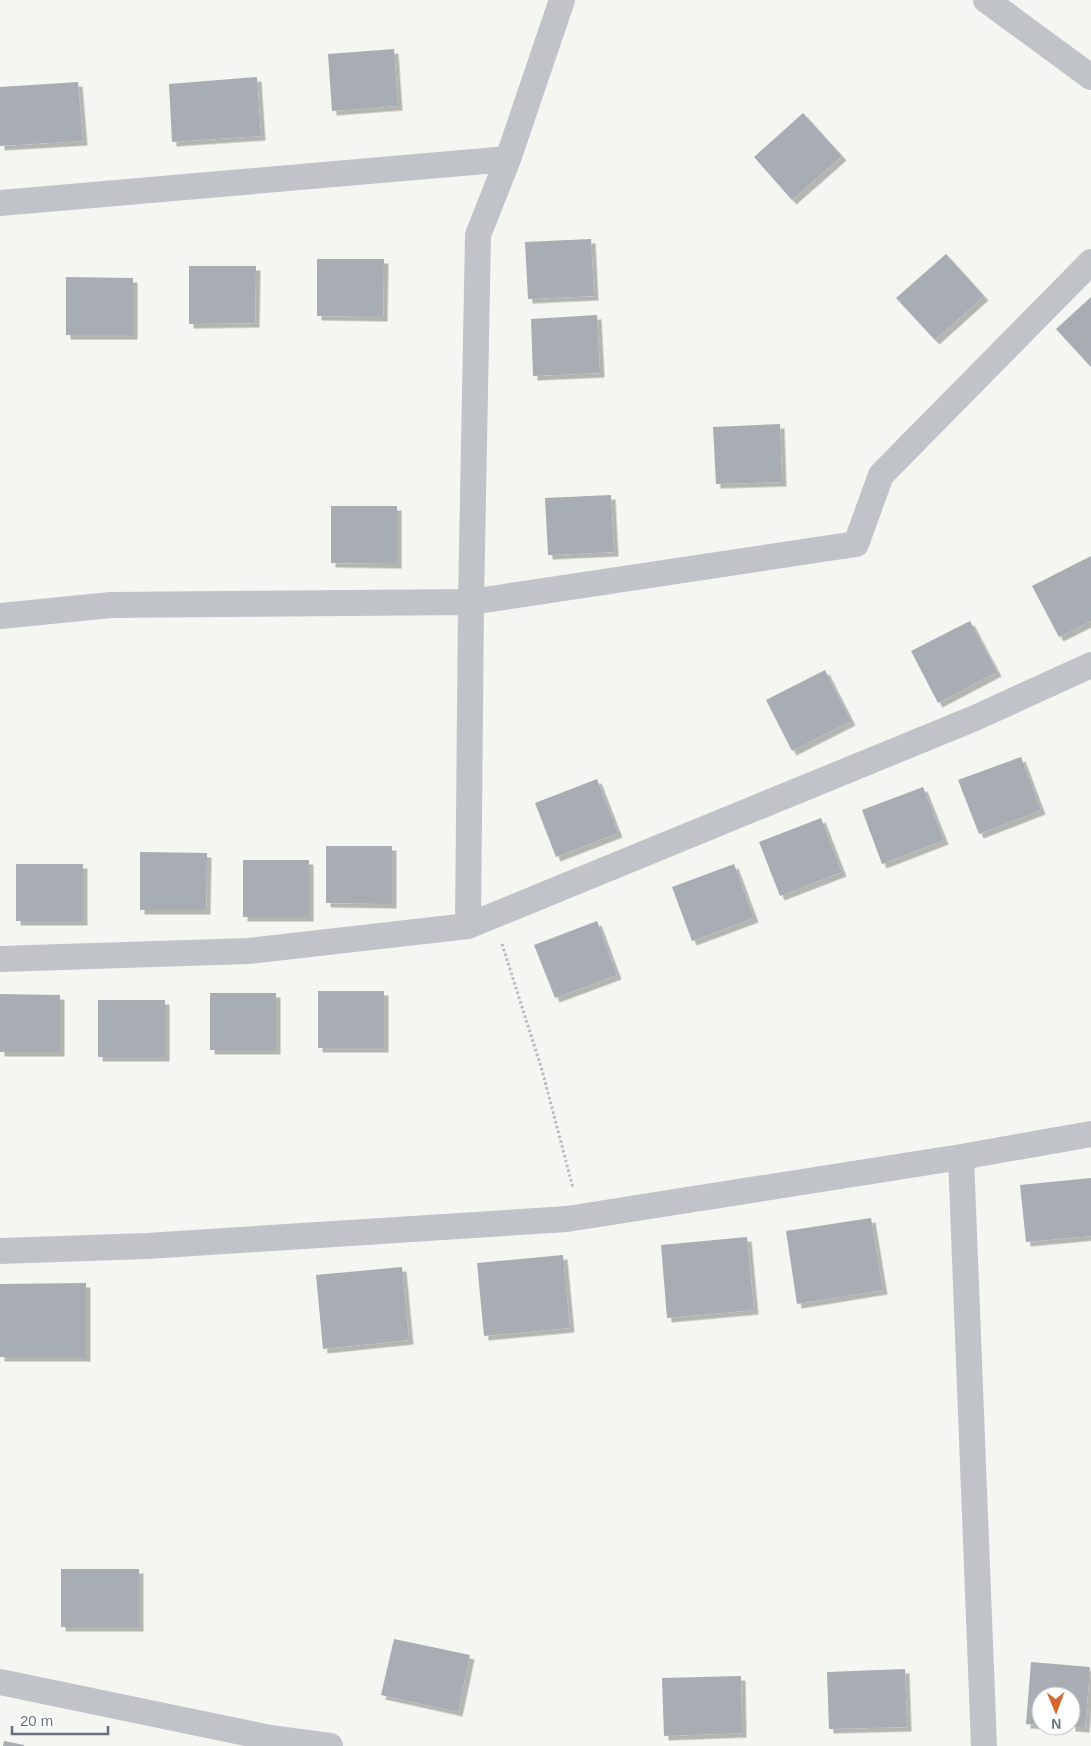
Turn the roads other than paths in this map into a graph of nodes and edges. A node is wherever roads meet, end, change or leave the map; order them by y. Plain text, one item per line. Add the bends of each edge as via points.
1 (562, 0) edge
2 (986, 0) edge
3 (1091, 77) edge
4 (508, 159) junction
5 (0, 203) edge
6 (1091, 262) edge
7 (471, 602) junction
8 (0, 616) edge
9 (1091, 665) edge
10 (468, 926) junction
11 (0, 959) edge
12 (1091, 1134) edge
13 (961, 1157) junction
14 (0, 1252) edge
15 (0, 1682) edge
16 (330, 1746) edge
17 (984, 1746) edge

1 - 4 street
2 - 3 street
4 - 5 street
4 - 7 street via 478,235
6 - 7 street via 881,475 856,544
7 - 8 street via 111,606
7 - 10 street
9 - 10 street via 975,718
10 - 11 street via 248,951
12 - 13 street
13 - 14 street via 581,1217 147,1246
13 - 17 street
15 - 16 street via 270,1738

